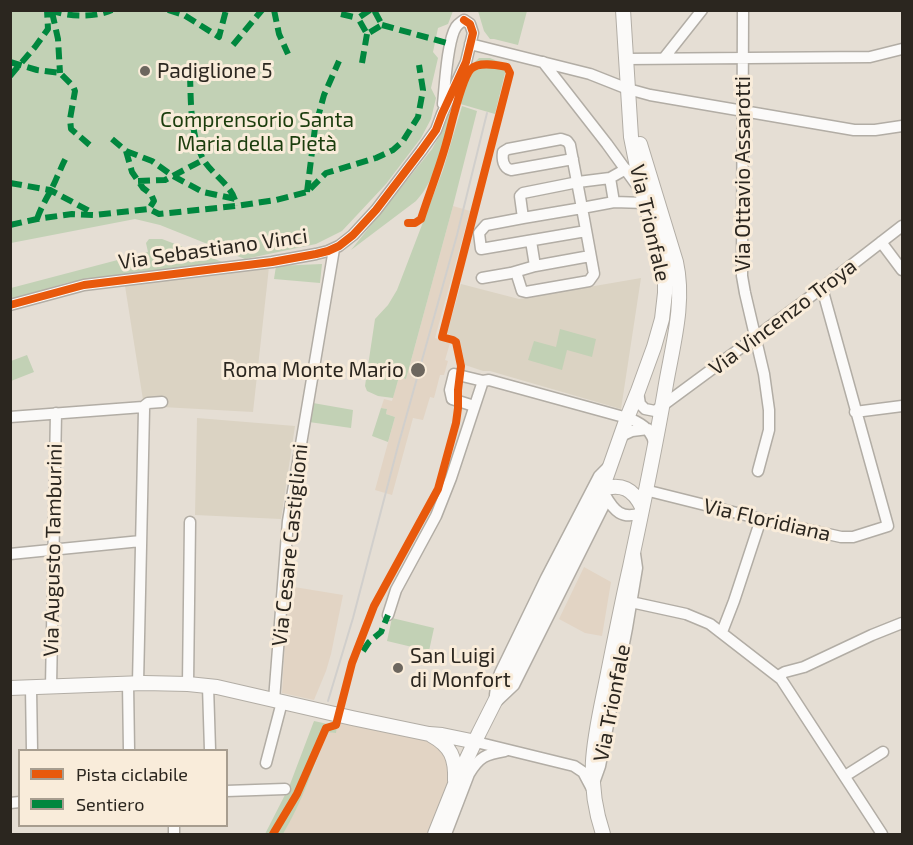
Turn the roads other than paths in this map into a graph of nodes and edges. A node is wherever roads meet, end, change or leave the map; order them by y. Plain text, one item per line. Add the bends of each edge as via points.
1 (623, 10) edge
2 (702, 10) edge
3 (743, 10) edge
4 (465, 15) edge
5 (470, 44) junction
6 (903, 49) edge
7 (664, 58) junction
8 (742, 58) junction
9 (626, 59) junction
10 (466, 62) junction
11 (543, 62) junction
12 (447, 63) junction
13 (568, 68) junction
14 (559, 81) junction
15 (628, 89) junction
16 (742, 112) junction
17 (442, 114) junction
18 (630, 120) junction
19 (903, 126) edge
20 (573, 159) junction
21 (626, 170) junction
22 (610, 178) junction
23 (578, 182) junction
24 (643, 198) junction
25 (614, 202) junction
26 (582, 208) junction
27 (523, 218) junction
28 (902, 227) edge
29 (586, 231) junction
30 (531, 241) junction
31 (881, 242) junction
32 (334, 249) junction
33 (590, 256) junction
34 (535, 266) junction
35 (902, 270) edge
36 (516, 272) junction
37 (482, 278) dead end
38 (822, 288) junction
39 (10, 305) edge
40 (755, 337) junction
41 (483, 381) junction
42 (638, 391) junction
43 (162, 402) dead end
44 (474, 406) junction
45 (662, 406) junction
46 (903, 406) edge
47 (142, 407) junction
48 (855, 412) junction
49 (56, 413) junction
50 (10, 417) edge
51 (627, 418) junction
52 (648, 429) junction
53 (621, 436) junction
54 (655, 447) junction
55 (611, 465) junction
56 (758, 471) dead end
57 (645, 490) junction
58 (604, 494) junction
59 (641, 510) junction
60 (760, 519) junction
61 (190, 522) dead end
62 (141, 541) junction
63 (634, 546) junction
64 (52, 549) junction
65 (10, 554) edge
66 (631, 602) junction
67 (388, 615) dead end
68 (903, 623) edge
69 (722, 632) junction
70 (778, 676) junction
71 (133, 683) junction
72 (188, 684) junction
73 (208, 686) junction
74 (51, 687) junction
75 (10, 688) edge
76 (31, 688) junction
77 (278, 701) junction
78 (494, 704) junction
79 (429, 734) junction
80 (476, 742) junction
81 (32, 749) edge
82 (129, 749) edge
83 (210, 749) edge
84 (511, 750) junction
85 (883, 752) dead end
86 (266, 763) dead end
87 (845, 776) junction
88 (455, 784) junction
89 (285, 789) dead end
90 (593, 789) junction
91 (228, 791) edge
92 (435, 834) edge
93 (446, 834) edge
94 (603, 834) edge
95 (882, 834) edge

1 - 9 main road, Via Trionfale
2 - 7 street
3 - 8 street, Via Ottavio Assarotti
4 - 5 street via 472,27
4 - 12 street, Via Sebastiano Vinci via 455,29
5 - 10 street, Via Sebastiano Vinci
5 - 11 street
6 - 8 street via 870,57
7 - 8 street
7 - 9 street
8 - 16 street, Via Ottavio Assarotti
9 - 15 main road, Via Trionfale
10 - 12 street
10 - 17 street, Via Sebastiano Vinci
11 - 13 street
11 - 14 street
12 - 17 street, Via Sebastiano Vinci
13 - 14 street
13 - 15 street via 600,76
14 - 21 street
15 - 16 street
15 - 18 main road, Via Trionfale
16 - 19 street via 854,130
16 - 40 street, Via Ottavio Assarotti via 742,276
17 - 32 street, Via Sebastiano Vinci via 429,141 396,185 353,235
18 - 24 main road, Via Trionfale
18 - 45 main road, Via Trionfale via 678,274 677,321
20 - 20 street via 570,145 563,139 502,153 505,167 511,170
20 - 23 street
21 - 22 street
21 - 24 street
22 - 23 street
22 - 25 street
23 - 26 street
23 - 27 street via 522,194
24 - 25 street
24 - 42 main road, Via Trionfale via 664,266 665,293 658,334
25 - 26 street
26 - 27 street
26 - 29 street
27 - 30 street via 486,225 479,233 481,249
28 - 31 street, Via Vincenzo Troya
29 - 30 street
29 - 33 street
30 - 34 street
31 - 35 street
31 - 38 street, Via Vincenzo Troya
32 - 39 street, Via Sebastiano Vinci via 272,262 84,285
32 - 77 street, Via Cesare Castiglioni via 287,529
33 - 34 street
33 - 36 street via 594,274 589,281 526,292 522,291
34 - 36 street
36 - 37 street
38 - 40 street, Via Vincenzo Troya
38 - 48 street
40 - 45 street, Via Vincenzo Troya
40 - 56 street, Via Ottavio Assarotti via 769,421
41 - 44 street
41 - 44 street via 454,374 450,390 453,399
41 - 51 street
42 - 45 street via 645,409 655,411
42 - 51 main road, Via Trionfale
43 - 47 street
44 - 67 street via 440,507 396,590
45 - 54 main road, Via Trionfale
46 - 48 street
47 - 49 street
47 - 62 street
48 - 60 street, Via Floridiana via 888,526 844,538
49 - 50 street
49 - 64 street, Via Augusto Tamburini
51 - 52 street
51 - 53 main road, Via Trionfale
52 - 53 street
52 - 54 street
53 - 55 main road, Via Trionfale
54 - 57 main road, Via Trionfale
55 - 58 main road, Via Trionfale
55 - 78 street via 599,476 542,587 498,677
57 - 59 main road, Via Trionfale
57 - 60 street, Via Floridiana
58 - 59 street via 620,514 631,516
58 - 59 main road via 611,486 622,487 633,494
58 - 78 main road, Via Trionfale
59 - 63 main road, Via Trionfale
60 - 69 street
61 - 72 street
62 - 64 street
62 - 71 street
63 - 66 street, Via Trionfale via 637,568
63 - 90 main road, Via Trionfale via 594,741
64 - 65 street
64 - 74 street, Via Augusto Tamburini
66 - 69 street via 686,614
66 - 90 street, Via Trionfale
68 - 70 street
69 - 70 street
70 - 87 street
71 - 72 main road
71 - 74 main road
71 - 82 street
72 - 73 main road
73 - 77 main road
73 - 83 street
74 - 76 main road
75 - 76 main road
76 - 81 street
77 - 79 main road
77 - 86 street, Via Cesare Castiglioni
78 - 80 main road, Via Trionfale
79 - 80 main road
79 - 88 main road via 450,751
80 - 84 street
80 - 88 main road, Via Trionfale
84 - 90 street via 574,766
84 - 93 street via 489,754 477,763
85 - 87 street
87 - 95 street
88 - 92 main road, Via Trionfale
89 - 91 street
90 - 94 main road, Via Trionfale

